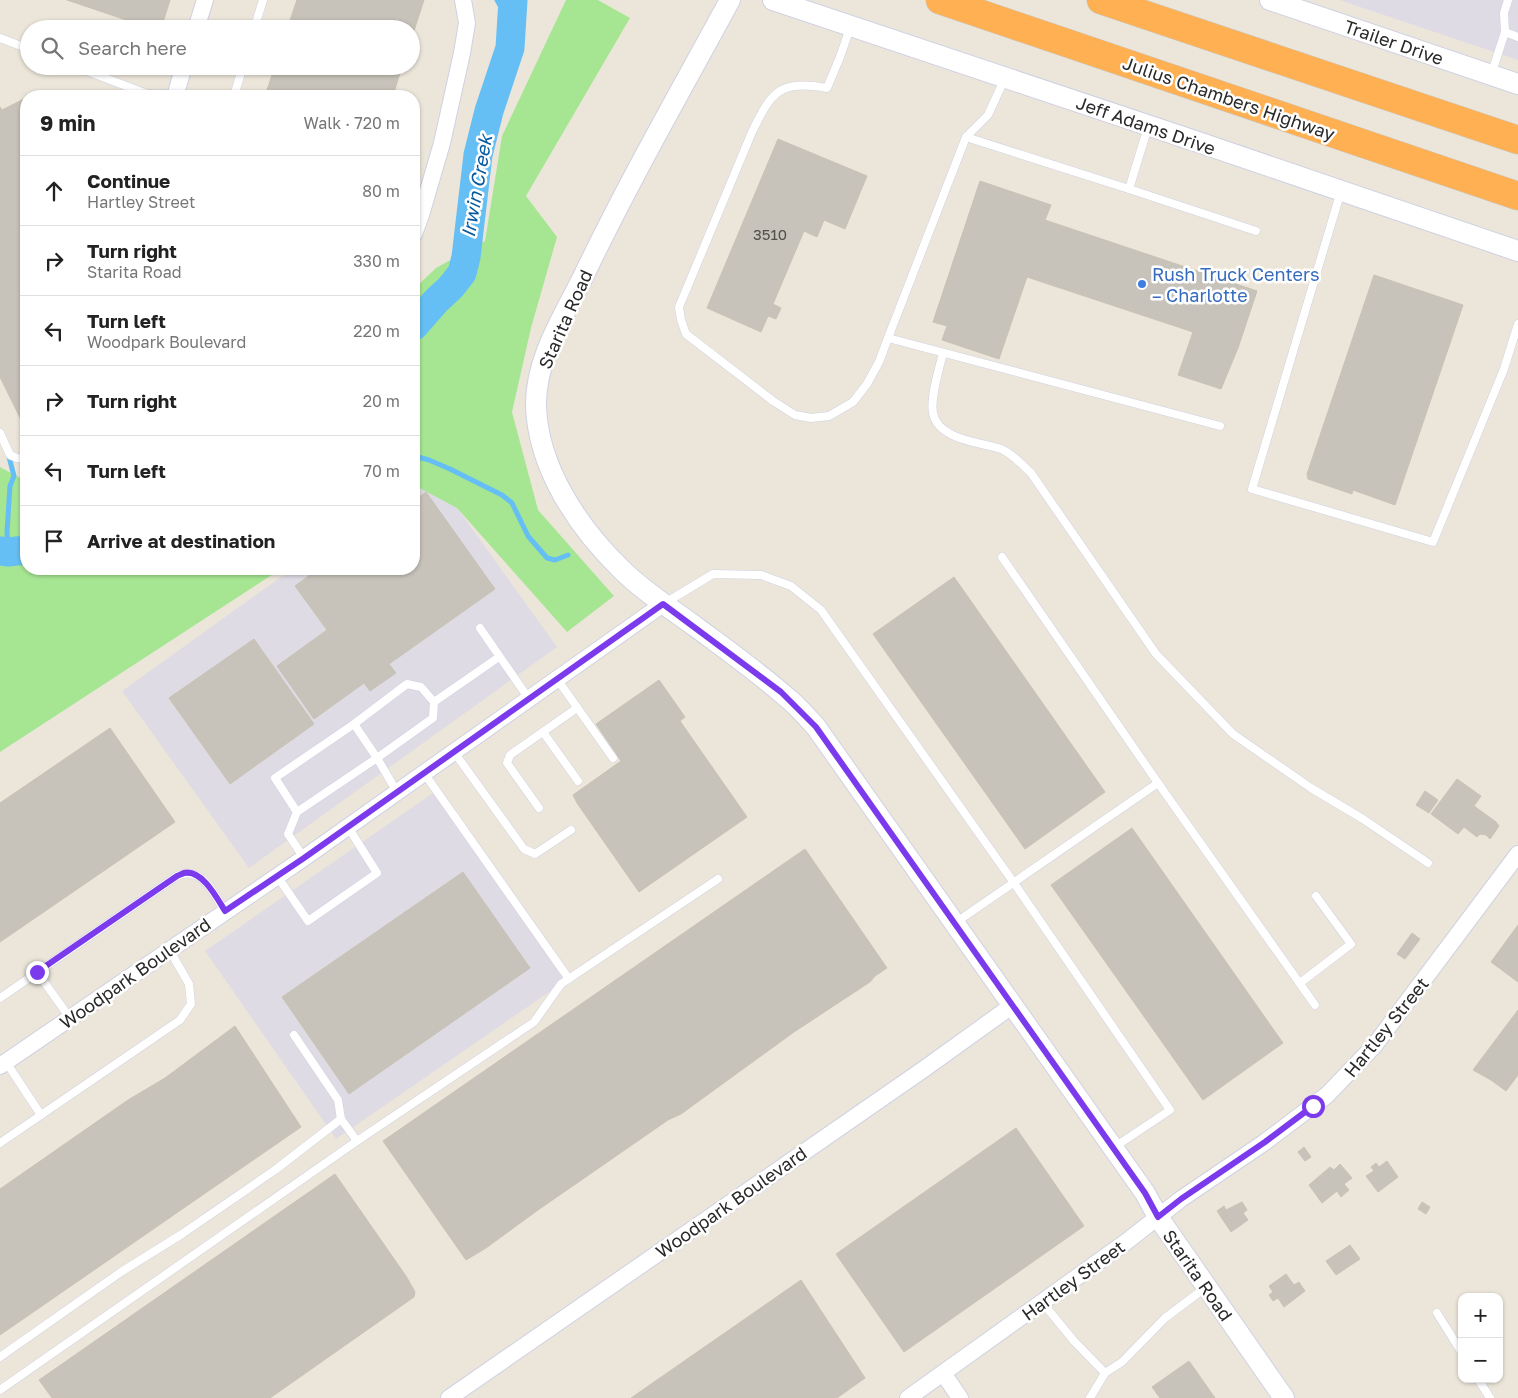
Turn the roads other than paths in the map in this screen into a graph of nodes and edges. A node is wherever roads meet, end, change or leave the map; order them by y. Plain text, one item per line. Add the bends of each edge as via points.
1 (205, 0) edge
2 (263, 0) edge
3 (463, 0) edge
4 (730, 0) edge
5 (773, 0) edge
6 (940, 0) edge
7 (1101, 0) edge
8 (1270, 0) edge
9 (1508, 0) edge
10 (201, 20) edge
11 (257, 20) edge
12 (851, 26) junction
13 (1505, 32) junction
14 (1518, 36) edge
15 (0, 38) edge
16 (20, 46) edge
17 (97, 75) edge
18 (182, 75) edge
19 (240, 75) edge
20 (1491, 75) junction
21 (1005, 78) junction
22 (1518, 84) edge
23 (137, 90) edge
24 (178, 90) edge
25 (236, 90) edge
26 (1149, 126) junction
27 (966, 137) junction
28 (1518, 140) edge
29 (1129, 189) junction
30 (1341, 191) junction
31 (1518, 196) edge
32 (420, 219) edge
33 (1256, 231) dead end
34 (1518, 251) edge
35 (1518, 324) edge
36 (888, 338) junction
37 (943, 353) junction
38 (1220, 426) dead end
39 (0, 434) edge
40 (20, 458) edge
41 (1002, 557) dead end
42 (663, 604) junction
43 (480, 628) dead end
44 (499, 656) junction
45 (556, 679) junction
46 (529, 699) junction
47 (434, 702) junction
48 (577, 708) junction
49 (354, 724) junction
50 (543, 732) junction
51 (454, 752) junction
52 (378, 758) junction
53 (613, 758) dead end
54 (424, 773) junction
55 (578, 780) dead end
56 (1158, 783) junction
57 (397, 792) junction
58 (539, 808) dead end
59 (297, 812) junction
60 (348, 826) junction
61 (571, 830) dead end
62 (1518, 854) edge
63 (304, 858) junction
64 (1428, 863) dead end
65 (277, 876) junction
66 (718, 879) dead end
67 (1014, 882) junction
68 (1316, 896) dead end
69 (225, 911) junction
70 (955, 923) junction
71 (169, 949) junction
72 (37, 972) junction
73 (569, 979) junction
74 (1300, 983) junction
75 (0, 998) edge
76 (1013, 1005) junction
77 (1315, 1005) dead end
78 (70, 1018) junction
79 (294, 1035) dead end
80 (3, 1064) edge
81 (41, 1115) junction
82 (340, 1119) junction
83 (356, 1142) junction
84 (0, 1143) edge
85 (1113, 1148) junction
86 (1158, 1217) junction
87 (1207, 1287) junction
88 (1042, 1302) junction
89 (1437, 1313) dead end
90 (1458, 1347) edge
91 (0, 1357) edge
92 (944, 1373) junction
93 (1105, 1373) junction
94 (1481, 1383) edge
95 (0, 1390) edge
96 (449, 1398) edge
97 (908, 1398) edge
98 (960, 1398) edge
99 (1090, 1398) edge
100 (1284, 1398) edge
101 (1490, 1398) edge

1 - 10 street
2 - 11 lane
3 - 32 street via 468,23 442,143
4 - 42 street, Starita Road via 615,209 550,344 541,368 537,394 539,432 547,461 561,491 599,546 622,571
5 - 12 street, Jeff Adams Drive
6 - 31 highway, Julius Chambers Highway
7 - 28 highway
8 - 20 street, Trailer Drive
9 - 13 lane via 1504,13
12 - 21 street, Jeff Adams Drive
12 - 36 lane via 827,88 806,84 790,86 777,92 764,108 680,307 681,320 686,334 773,401 795,415 810,418 829,416 853,402 867,384
13 - 14 lane
13 - 20 lane
15 - 16 lane
17 - 23 lane
18 - 24 street
19 - 25 lane
20 - 22 street, Trailer Drive
21 - 26 street, Jeff Adams Drive
21 - 27 lane via 988,115
26 - 29 lane
26 - 30 street, Jeff Adams Drive
27 - 29 lane
27 - 36 lane
29 - 33 lane
30 - 34 street, Jeff Adams Drive
30 - 35 lane via 1252,489 1433,542 1504,369
36 - 37 lane
37 - 38 lane
37 - 64 lane via 933,394 933,414 939,427 950,434 1002,450 1031,473 1156,654 1233,734
39 - 40 lane via 10,455
41 - 56 lane
42 - 45 street, Woodpark Boulevard
42 - 67 lane via 713,574 761,574 791,586 821,610
42 - 70 street, Starita Road via 781,692 816,727
43 - 44 lane
44 - 46 lane
44 - 47 lane
45 - 46 street, Woodpark Boulevard
45 - 48 lane
46 - 51 street, Woodpark Boulevard
47 - 49 lane via 422,687 407,684
47 - 52 lane via 433,718
48 - 50 lane
48 - 53 lane
49 - 52 lane
49 - 59 lane via 275,778
50 - 55 lane
50 - 58 lane via 510,755 507,763
51 - 54 street, Woodpark Boulevard
51 - 61 lane via 524,849 535,854
52 - 57 lane
52 - 59 lane
54 - 57 street, Woodpark Boulevard
54 - 73 lane
56 - 67 lane
56 - 74 lane
57 - 60 street, Woodpark Boulevard
59 - 63 lane via 288,834
60 - 63 street, Woodpark Boulevard
60 - 65 lane via 377,873 308,921
62 - 86 street, Hartley Street via 1374,1046 1343,1079 1265,1142
63 - 65 street, Woodpark Boulevard
65 - 69 street, Woodpark Boulevard
66 - 73 lane
67 - 70 lane
67 - 85 lane via 1170,1110
68 - 74 lane via 1351,944
69 - 71 street, Woodpark Boulevard
69 - 72 lane via 209,885 197,875 186,872
70 - 76 street, Starita Road
71 - 78 street, Woodpark Boulevard
71 - 81 lane via 189,984 191,1004 180,1020
72 - 75 lane
72 - 78 lane
73 - 83 lane via 561,984 534,1022
74 - 77 lane
76 - 85 street, Starita Road
76 - 96 street, Woodpark Boulevard
78 - 80 street, Woodpark Boulevard
79 - 82 lane via 338,1100
80 - 81 lane
81 - 84 lane
82 - 83 lane
82 - 91 lane via 275,1170
83 - 95 lane
85 - 86 street, Starita Road
86 - 87 street, Starita Road
86 - 88 street, Hartley Street
87 - 93 lane via 1165,1318 1122,1362
87 - 100 street, Starita Road
88 - 92 street, Hartley Street
88 - 93 lane
89 - 90 lane
92 - 97 street, Hartley Street
92 - 98 street
93 - 99 lane
94 - 101 lane

